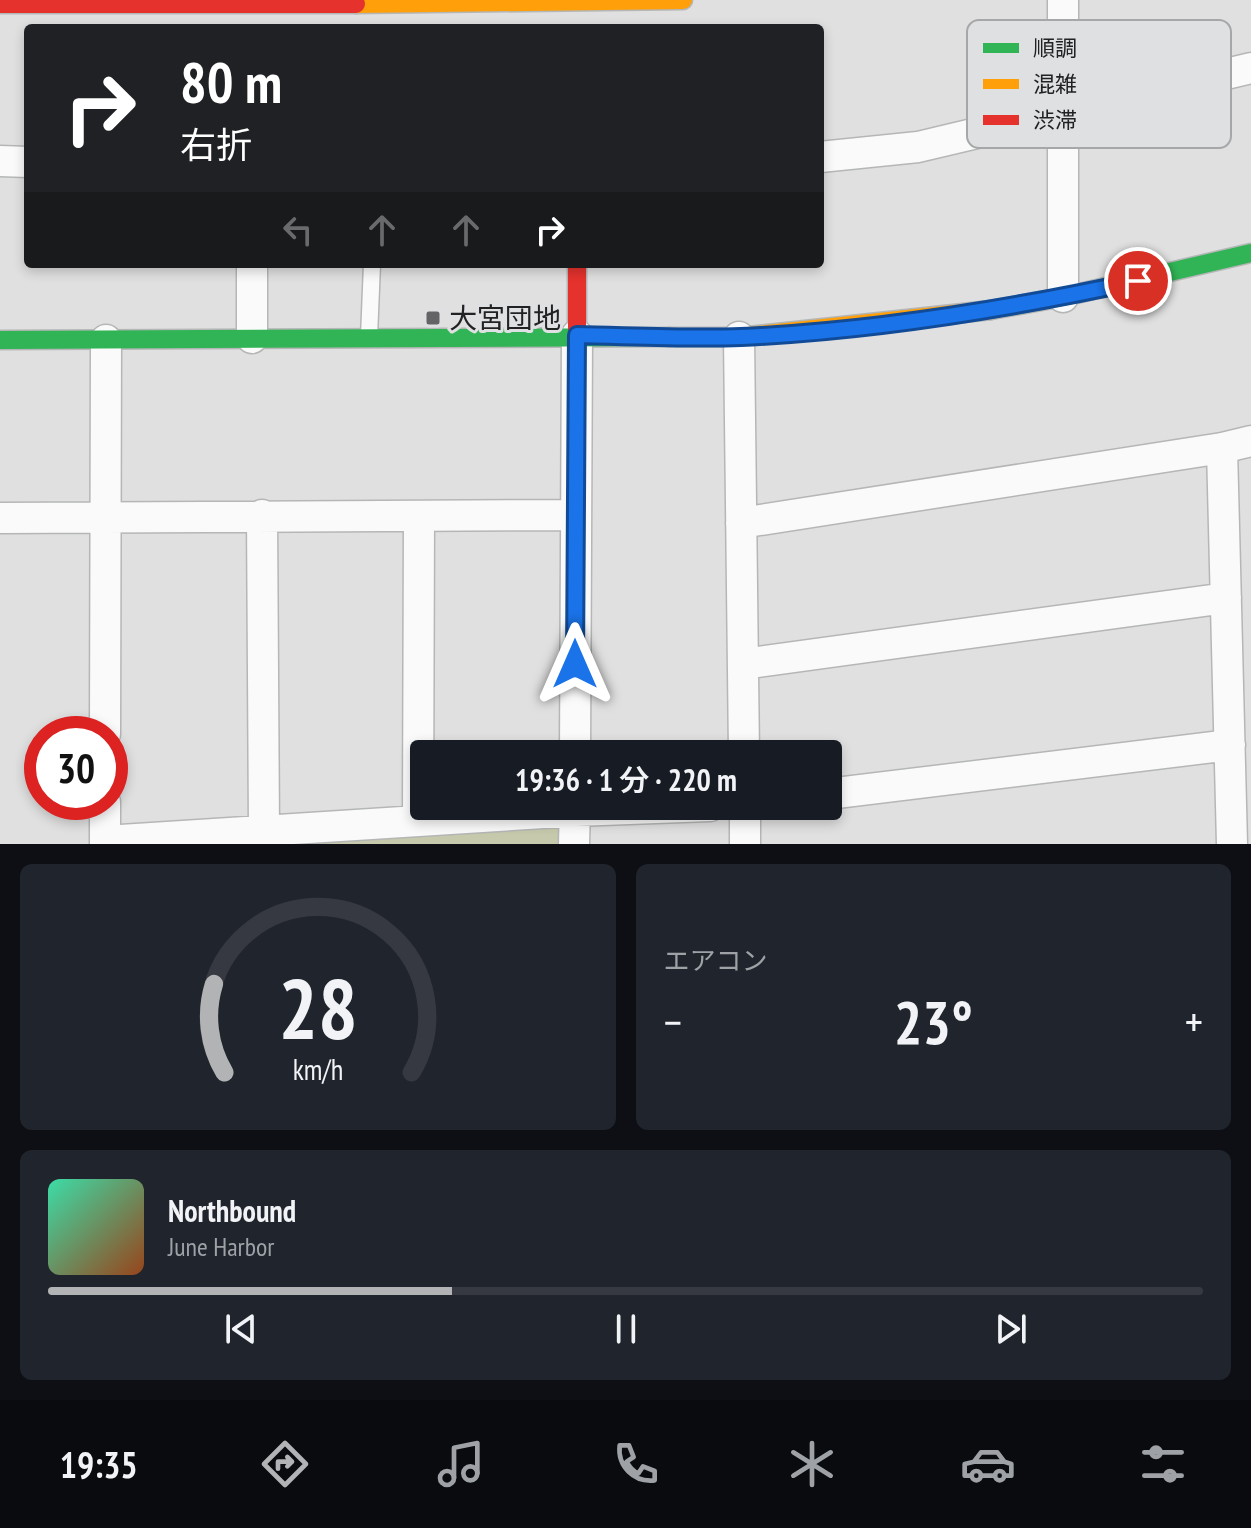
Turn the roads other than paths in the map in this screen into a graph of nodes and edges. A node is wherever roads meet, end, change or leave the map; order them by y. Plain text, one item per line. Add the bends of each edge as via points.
1 (683, 0) edge
2 (1063, 0) edge
3 (405, 1) edge
4 (0, 4) edge
5 (577, 6) edge
6 (252, 11) edge
7 (1063, 20) edge
8 (1251, 68) edge
9 (1231, 73) edge
10 (967, 136) edge
11 (1064, 148) edge
12 (824, 157) edge
13 (0, 161) edge
14 (24, 162) edge
15 (1251, 253) edge
16 (252, 268) edge
17 (372, 268) edge
18 (577, 268) edge
19 (1063, 297) junction
20 (577, 335) junction
21 (369, 337) junction
22 (739, 337) junction
23 (252, 338) junction
24 (0, 340) edge
25 (106, 340) junction
26 (1237, 445) edge
27 (262, 515) junction
28 (576, 515) junction
29 (419, 516) junction
30 (0, 518) edge
31 (106, 519) junction
32 (741, 523) junction
33 (1226, 598) junction
34 (743, 664) junction
35 (105, 716) edge
36 (418, 740) edge
37 (575, 740) edge
38 (744, 740) edge
39 (1230, 745) junction
40 (842, 792) edge
41 (105, 820) edge
42 (418, 820) edge
43 (575, 820) edge
44 (745, 820) edge
45 (264, 830) junction
46 (105, 842) edge
47 (574, 844) edge
48 (745, 844) edge
49 (1232, 844) edge

1 - 5 street
2 - 7 street
3 - 5 street
3 - 6 street
4 - 6 street
8 - 9 street
10 - 12 street
11 - 19 street
13 - 14 street
15 - 19 street
16 - 23 street
17 - 21 lane
18 - 20 street
19 - 22 street via 961,315
20 - 21 street
20 - 22 street
20 - 28 street
21 - 23 street
22 - 32 street
23 - 25 street
24 - 25 street
25 - 31 street
26 - 32 street
26 - 33 street
27 - 29 street
27 - 31 street
27 - 45 street
28 - 29 street
28 - 37 street
29 - 36 street
30 - 31 street
31 - 35 street
32 - 34 street
33 - 34 street
33 - 39 street
34 - 38 street
39 - 40 street
39 - 49 street
41 - 46 street
42 - 45 street
43 - 47 street
44 - 48 street
45 - 46 street

